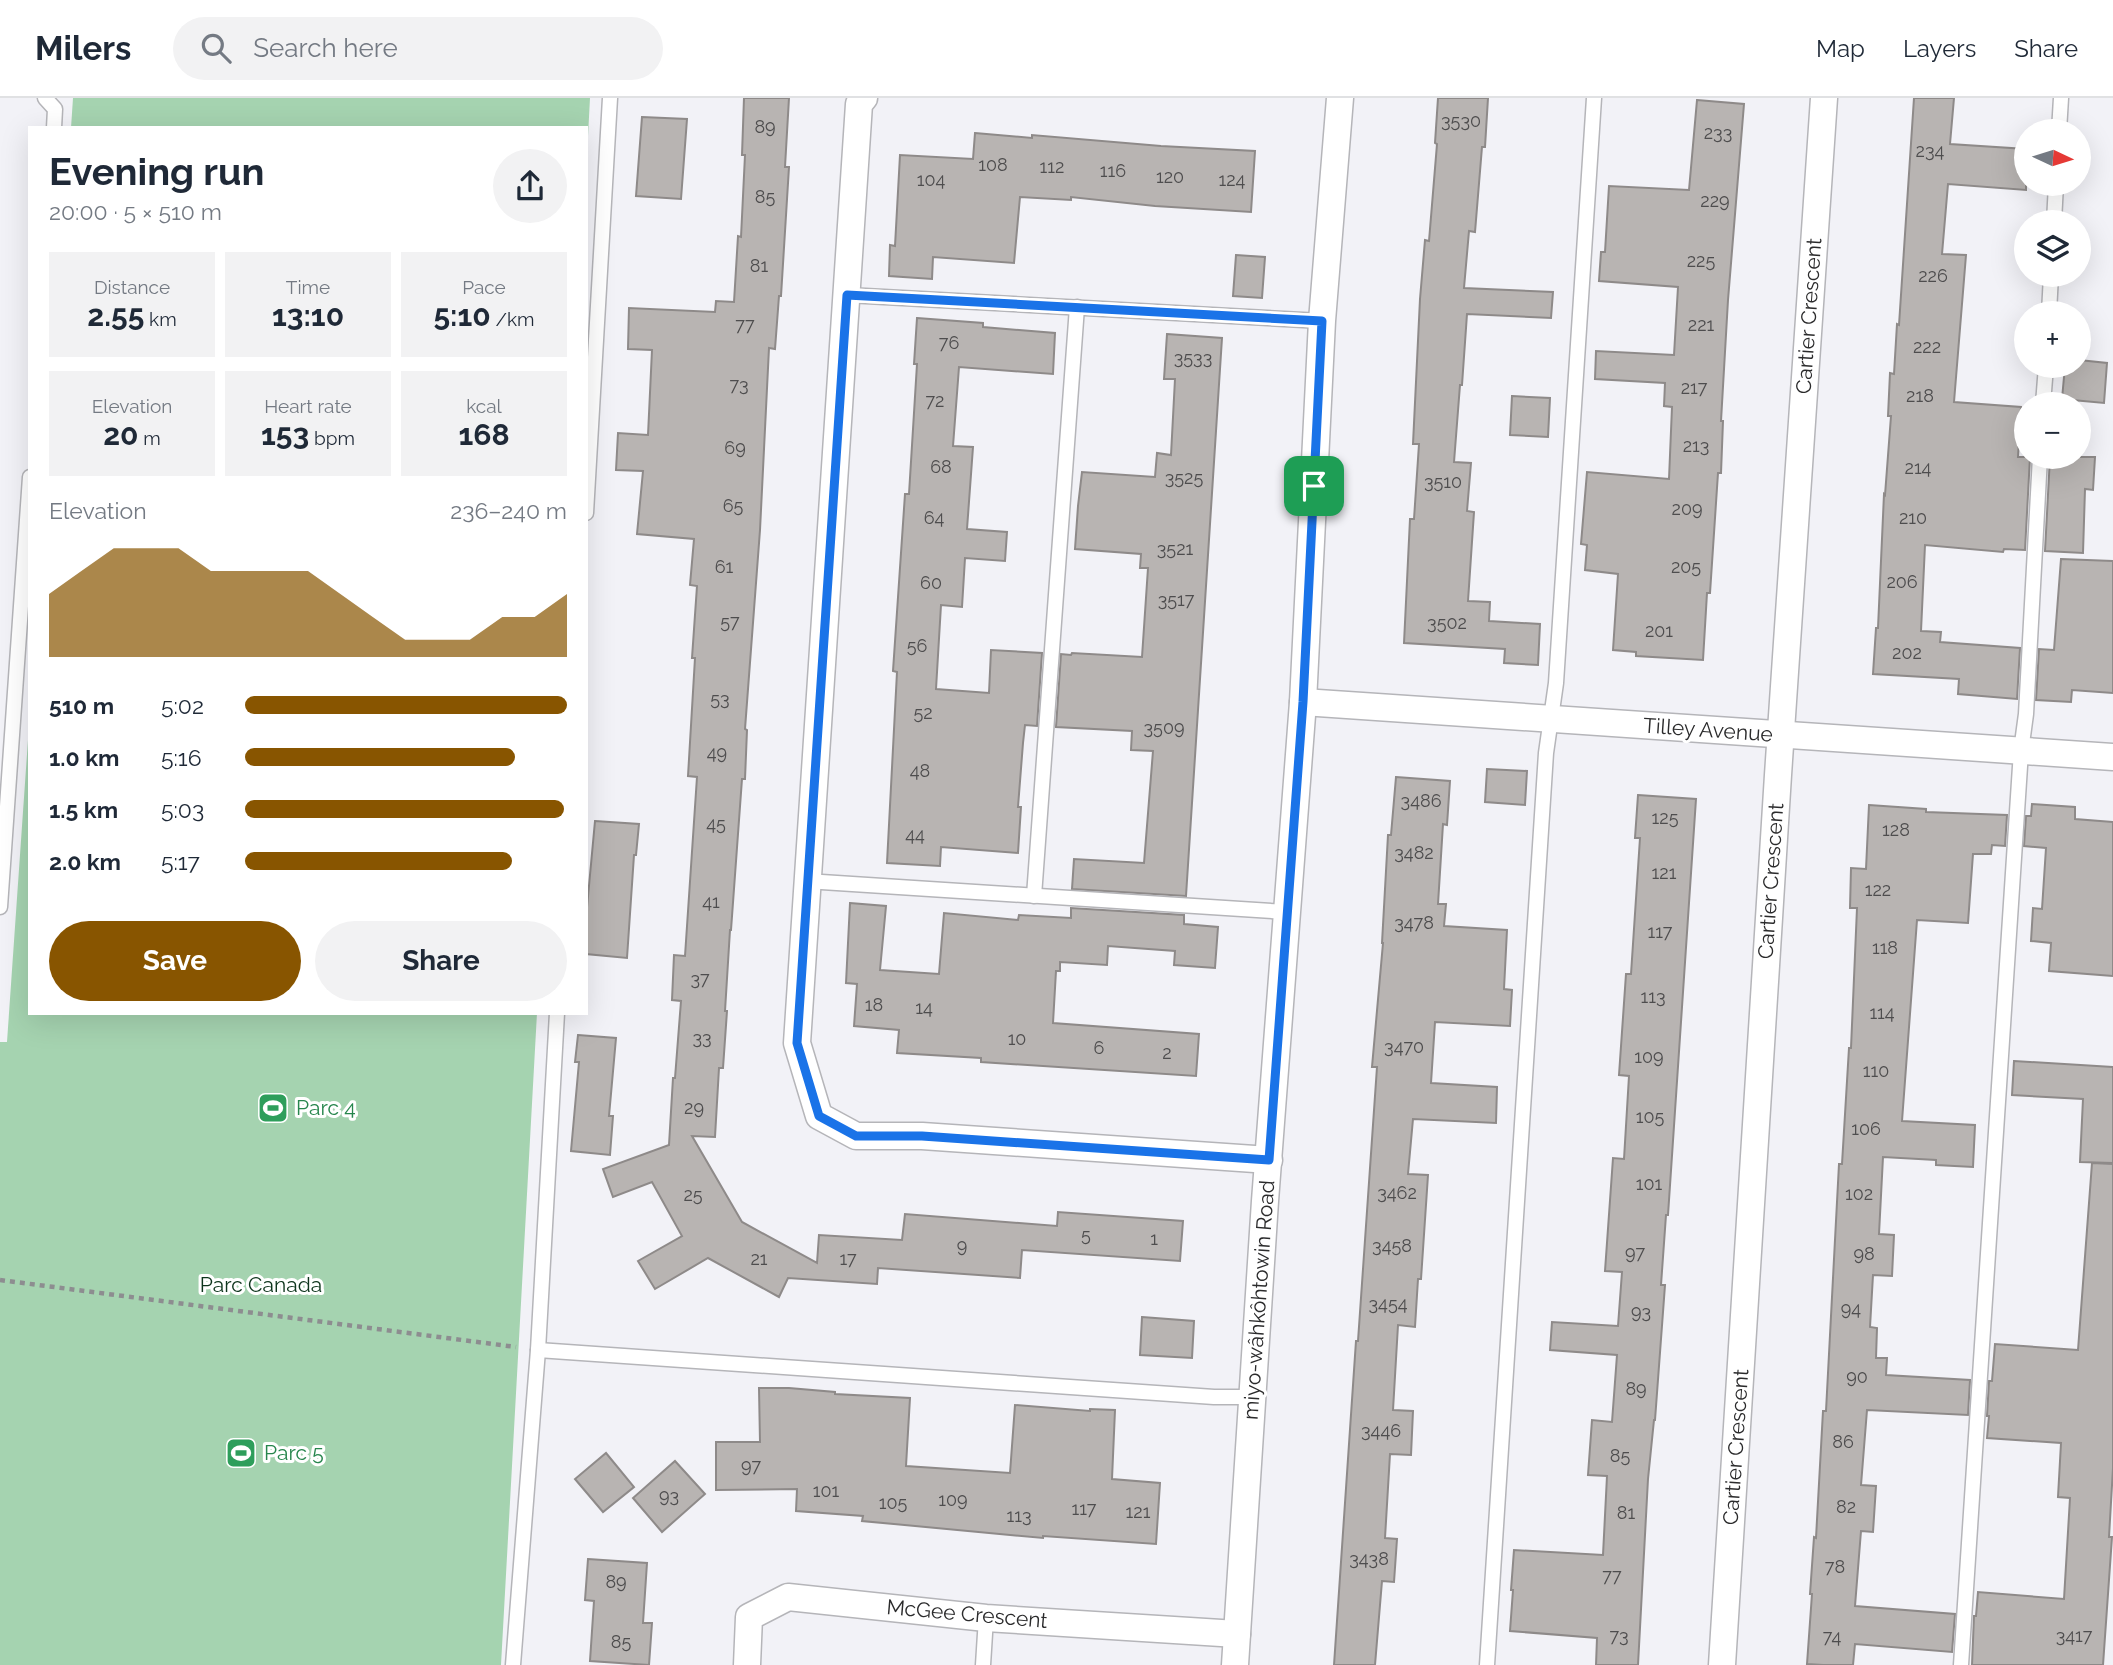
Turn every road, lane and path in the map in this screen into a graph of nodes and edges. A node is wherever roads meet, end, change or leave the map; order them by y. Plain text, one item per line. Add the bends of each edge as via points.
1 (45, 98) edge
2 (610, 98) edge
3 (864, 98) edge
4 (1340, 98) edge
5 (1594, 98) edge
6 (1824, 98) edge
7 (2061, 98) edge
8 (2060, 119) edge
9 (54, 126) edge
10 (847, 295) junction
11 (1077, 307) junction
12 (1322, 321) junction
13 (2039, 469) edge
14 (588, 478) edge
15 (28, 506) edge
16 (1303, 702) junction
17 (1551, 720) junction
18 (1781, 735) junction
19 (2021, 751) junction
20 (2113, 757) edge
21 (806, 881) junction
22 (1034, 896) junction
23 (0, 906) edge
24 (1286, 912) junction
25 (557, 1015) edge
26 (1269, 1160) junction
27 (0, 1280) edge
28 (538, 1350) junction
29 (1252, 1397) junction
30 (986, 1618) junction
31 (1237, 1634) junction
32 (513, 1665) edge
33 (747, 1665) edge
34 (983, 1665) edge
35 (1235, 1665) edge
36 (1487, 1665) edge
37 (1722, 1665) edge
38 (1961, 1665) edge

1 - 9 lane via 55,109
2 - 14 lane
3 - 10 street via 859,104
4 - 12 street, miyo-wâhkôhtowin Road
5 - 17 lane
6 - 18 street, Cartier Crescent
7 - 8 lane
10 - 11 lane
10 - 21 street
11 - 12 lane
11 - 22 lane
12 - 16 street, miyo-wâhkôhtowin Road
13 - 19 lane
15 - 23 lane
16 - 17 street, Tilley Avenue
16 - 24 street, miyo-wâhkôhtowin Road
17 - 18 street, Tilley Avenue
17 - 36 lane
18 - 19 street, Tilley Avenue
18 - 37 street, Cartier Crescent
19 - 20 street, Tilley Avenue
19 - 38 lane
21 - 22 lane
21 - 26 street via 797,1043 819,1116 856,1136 922,1136
22 - 24 lane
24 - 26 street, miyo-wâhkôhtowin Road
25 - 28 lane
26 - 29 street, miyo-wâhkôhtowin Road
27 - 28 path
28 - 29 lane
28 - 32 lane
29 - 31 street, miyo-wâhkôhtowin Road
30 - 31 street, McGee Crescent
30 - 33 street, McGee Crescent via 788,1597 749,1616
30 - 34 lane
31 - 35 street, miyo-wâhkôhtowin Road

